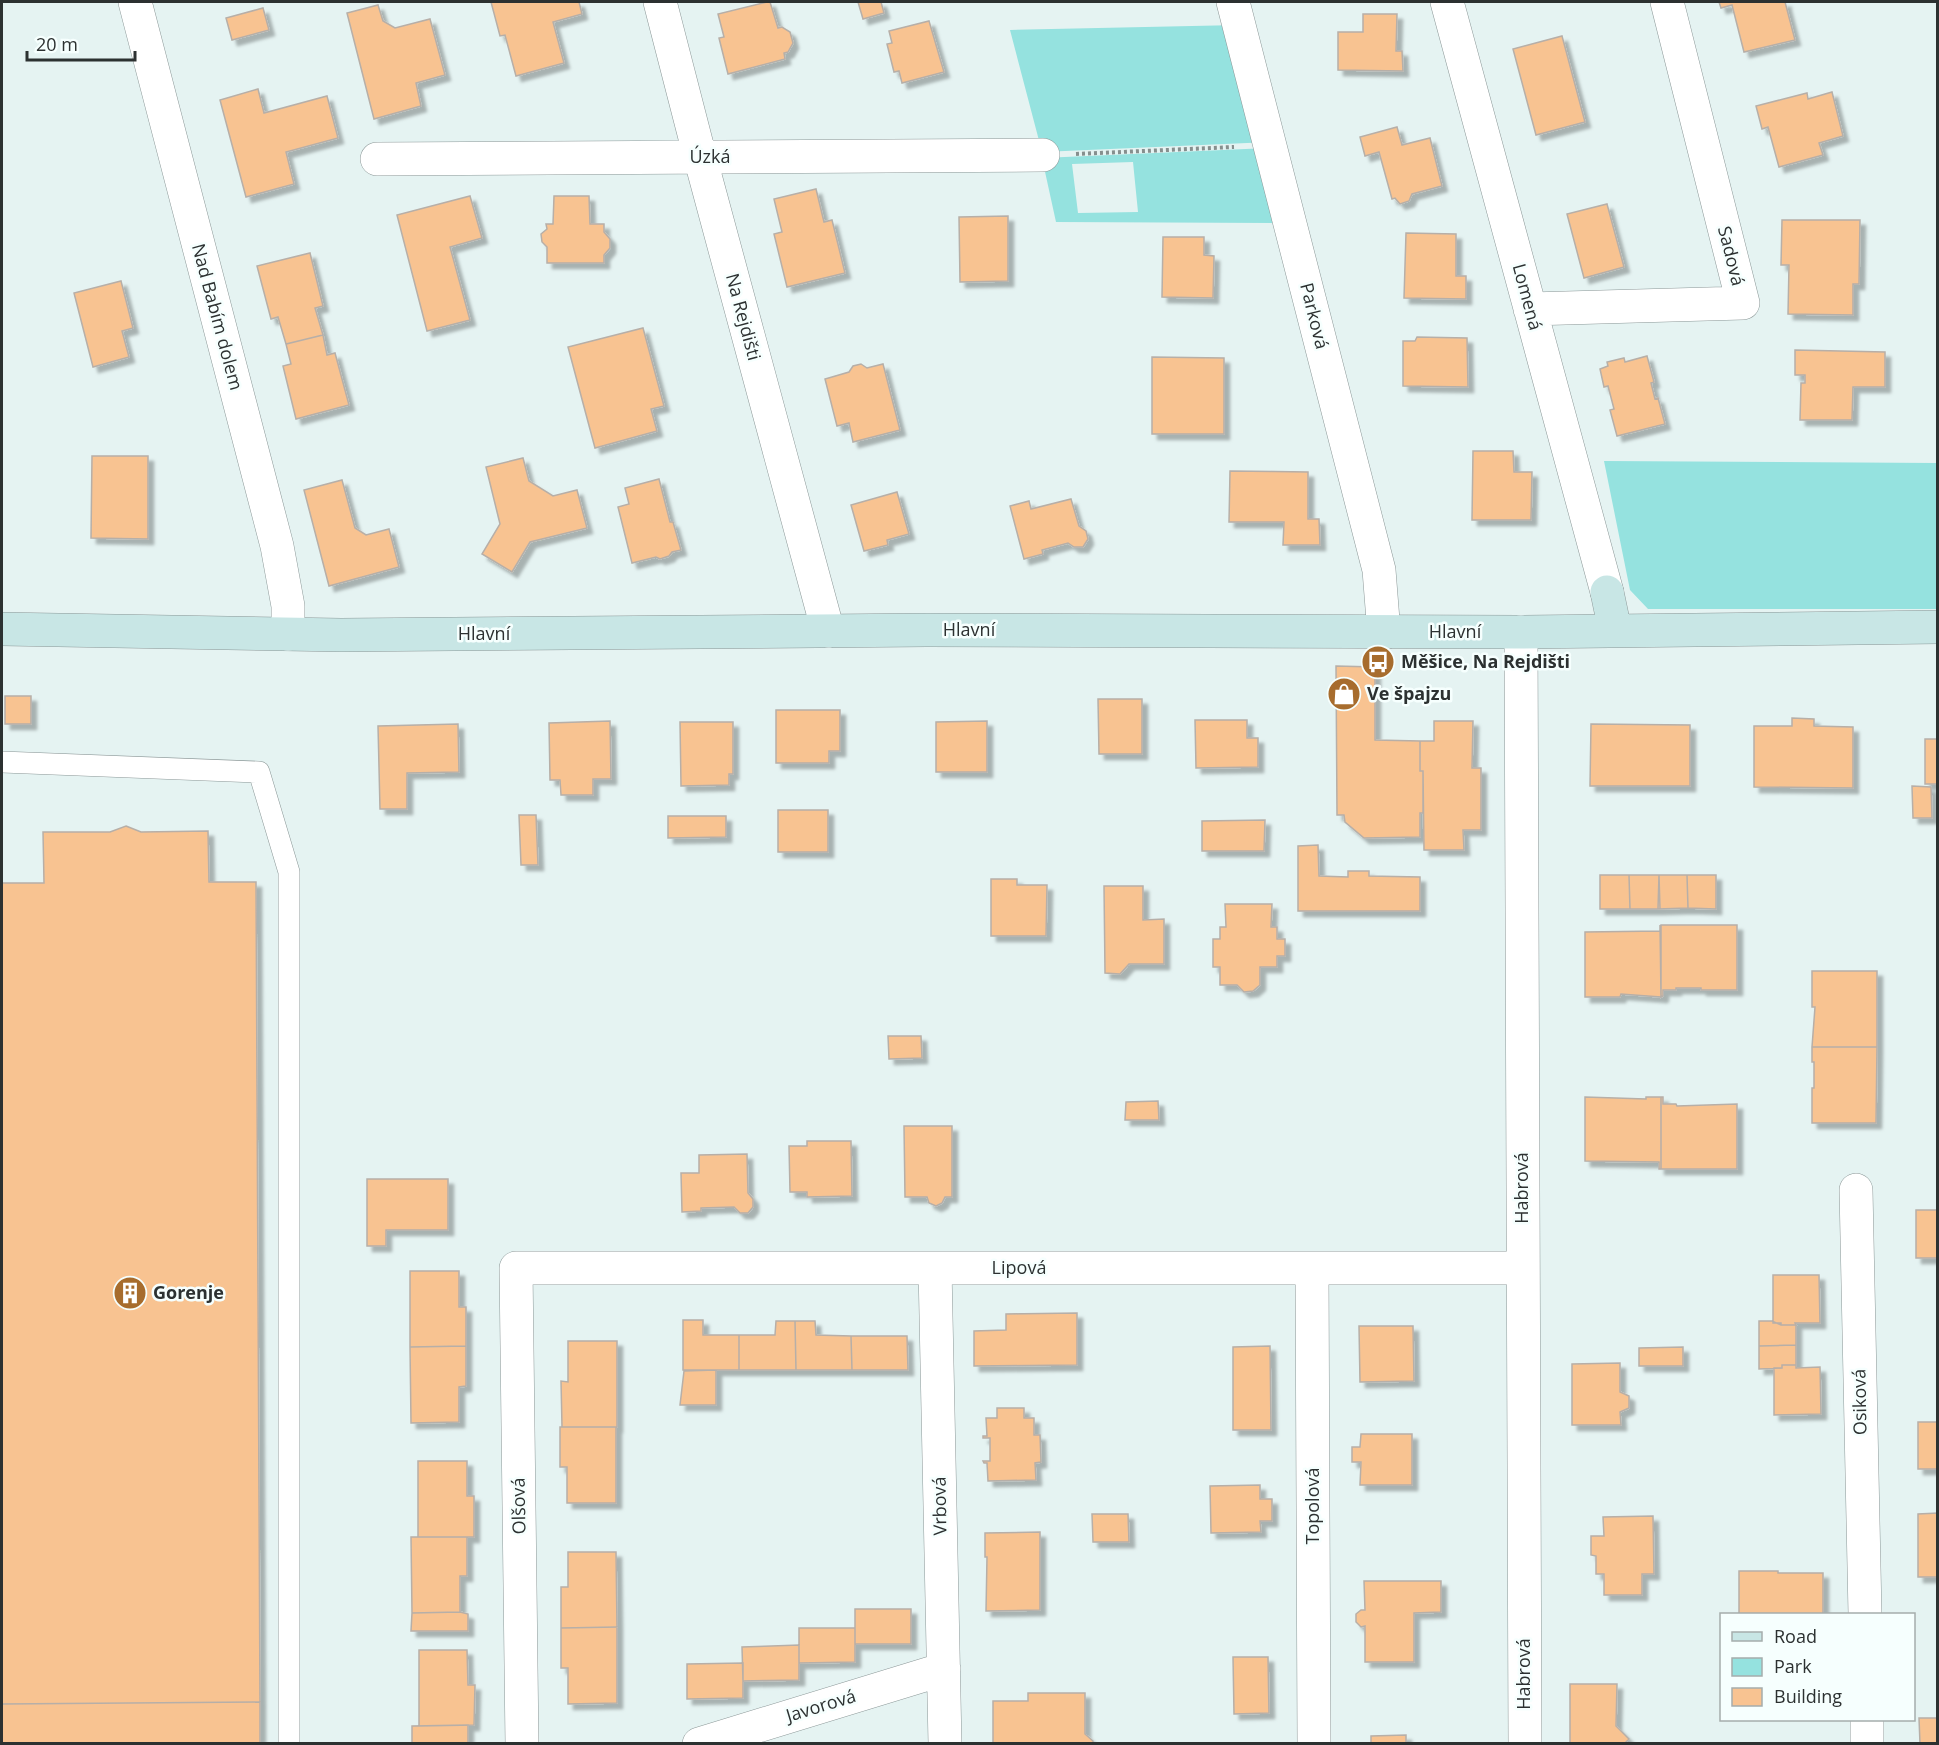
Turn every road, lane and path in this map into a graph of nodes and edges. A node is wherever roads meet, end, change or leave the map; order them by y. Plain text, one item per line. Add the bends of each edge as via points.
1 (135, 2) edge
2 (660, 2) edge
3 (1233, 2) edge
4 (1447, 2) edge
5 (1667, 2) edge
6 (1270, 145) junction
7 (1043, 155) joint
8 (700, 157) junction
9 (377, 159) dead end
10 (1530, 309) junction
11 (1938, 627) edge
12 (2, 629) edge
13 (1615, 630) junction
14 (828, 631) junction
15 (1521, 632) junction
16 (1384, 633) junction
17 (288, 634) junction
18 (2, 762) edge
19 (1856, 1191) dead end
20 (516, 1268) joint
21 (936, 1268) junction
22 (1312, 1268) junction
23 (1523, 1268) junction
24 (1865, 1613) edge
25 (944, 1669) junction
26 (1867, 1721) edge
27 (289, 1743) edge
28 (522, 1743) edge
29 (699, 1743) edge
30 (945, 1743) edge
31 (1314, 1743) edge
32 (1525, 1743) edge
33 (1867, 1743) edge

1 - 17 street, Nad Babím dolem via 277,546 288,606
2 - 8 street, Na Rejdišti
3 - 6 street, Parková
4 - 10 street, Lomená
5 - 10 street, Sadová via 1743,303
6 - 7 path
6 - 16 street, Parková via 1379,570
7 - 8 street, Úzká
8 - 9 street, Úzká
8 - 14 street, Na Rejdišti
10 - 13 street, Lomená
11 - 13 street, Hlavní
12 - 17 street, Hlavní
13 - 15 street, Hlavní
14 - 16 street, Hlavní
14 - 17 street, Hlavní
15 - 16 street, Hlavní
15 - 23 street, Habrová
18 - 27 lane via 259,772 289,872
19 - 24 street, Osiková
20 - 21 street, Lipová
20 - 28 street, Olšová
21 - 22 street, Lipová
21 - 25 street, Vrbová
22 - 23 street, Lipová
22 - 31 street, Topolová
23 - 32 street, Habrová
25 - 29 street, Javorová
25 - 30 street, Vrbová
26 - 33 street

